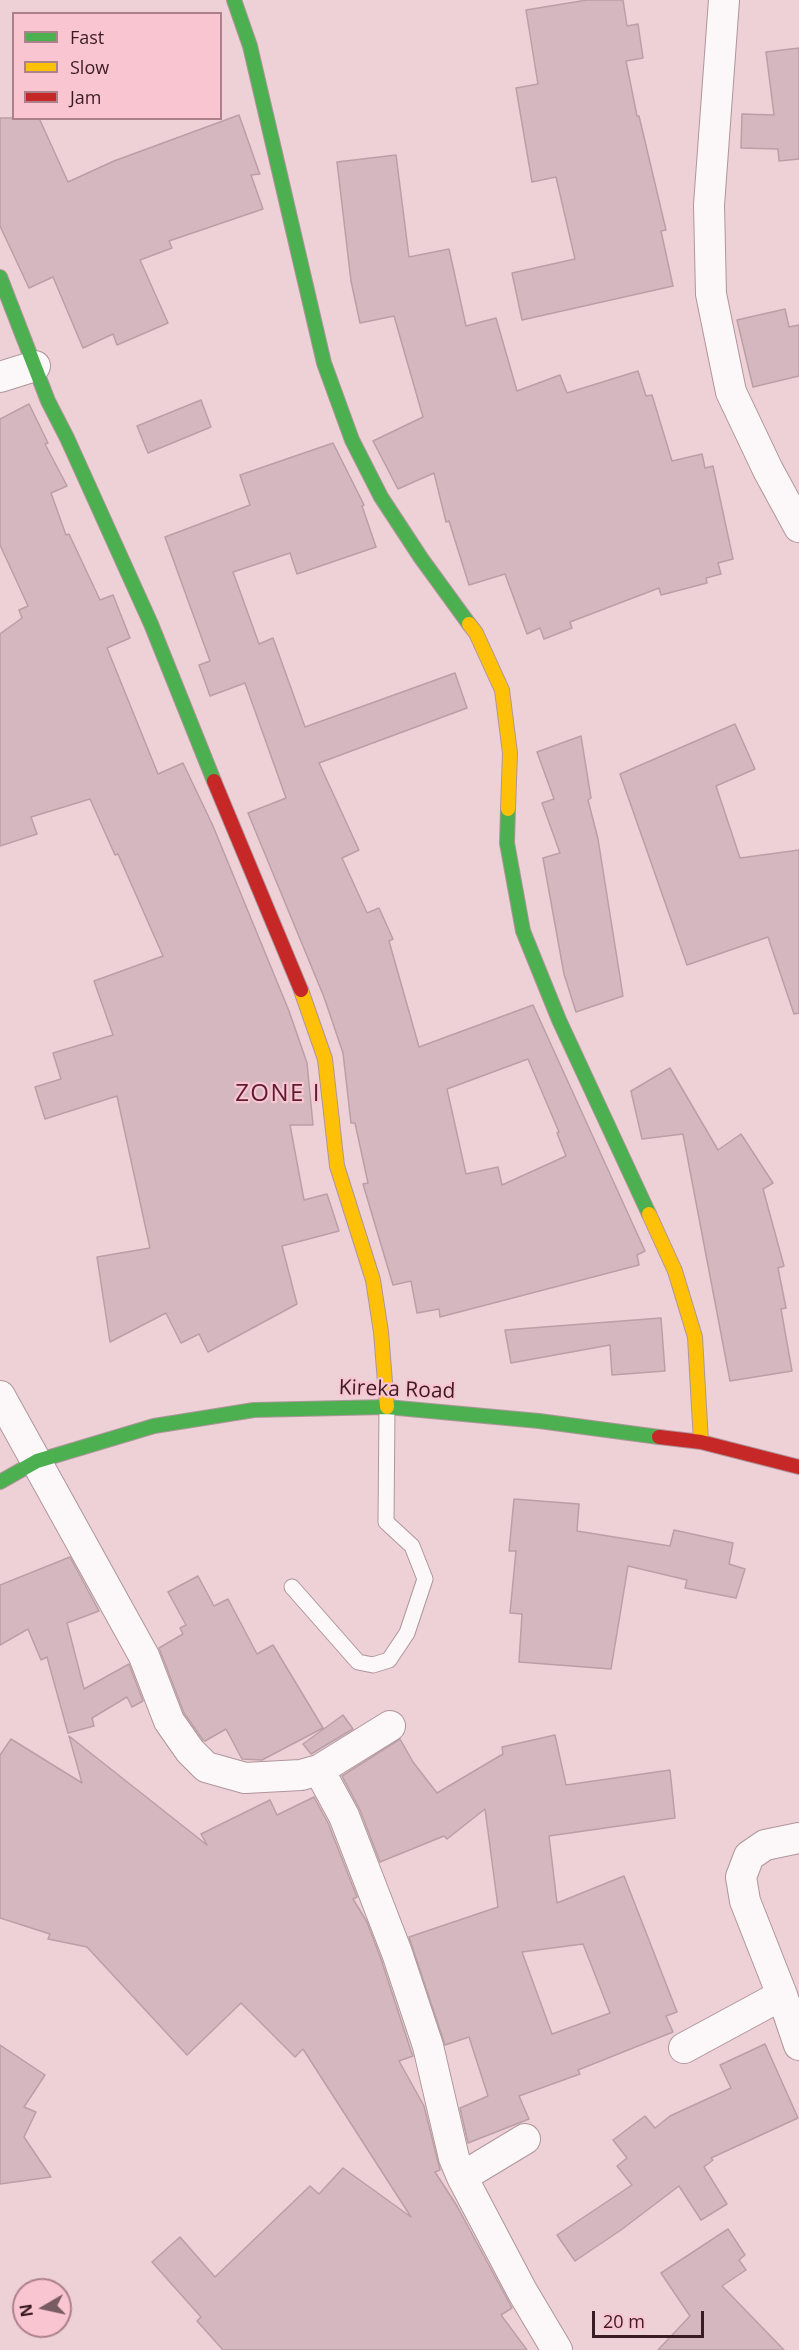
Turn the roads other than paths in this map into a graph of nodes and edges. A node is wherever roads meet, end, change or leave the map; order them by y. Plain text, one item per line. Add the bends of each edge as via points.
1 (234, 0) edge
2 (724, 0) edge
3 (0, 277) edge
4 (36, 366) junction
5 (0, 376) edge
6 (799, 527) edge
7 (0, 1396) edge
8 (387, 1407) junction
9 (701, 1442) junction
10 (37, 1461) junction
11 (799, 1467) edge
12 (0, 1482) edge
13 (292, 1587) dead end
14 (390, 1726) dead end
15 (319, 1770) junction
16 (799, 1838) edge
17 (782, 1995) junction
18 (799, 2044) edge
19 (684, 2048) dead end
20 (525, 2139) dead end
21 (462, 2177) junction
22 (557, 2350) edge

1 - 9 street via 250,46 324,363 352,440 381,497 476,633 502,690 510,753 507,843 523,930 559,1020 675,1271 695,1337
2 - 6 street via 709,205 711,294 731,392
3 - 4 street
4 - 5 street
4 - 8 street via 48,401 152,624 311,1015 325,1059 337,1166 373,1280
7 - 10 street
8 - 9 street, Kireka Road via 539,1420
8 - 10 street, Kireka Road via 254,1410 154,1426
8 - 13 lane via 386,1522 412,1546 424,1578 407,1633 389,1660 373,1665 358,1662
9 - 11 street, Kireka Road
10 - 12 street, Kireka Road
10 - 15 street via 144,1656 169,1721 190,1751 206,1767 245,1778 301,1775
14 - 15 street
15 - 21 street via 344,1816 397,1953 428,2046
16 - 17 street via 765,1845 749,1856 741,1877 744,1901
17 - 18 street
17 - 19 street
20 - 21 street
21 - 22 street

